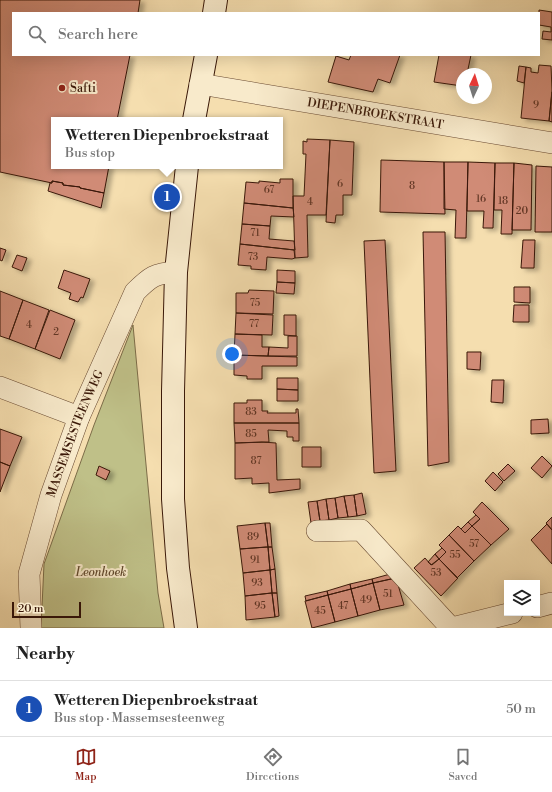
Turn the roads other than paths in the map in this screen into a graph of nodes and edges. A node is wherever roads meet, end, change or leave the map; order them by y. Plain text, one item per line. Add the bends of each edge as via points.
1 (216, 0) edge
2 (214, 12) edge
3 (206, 56) edge
4 (200, 84) junction
5 (194, 117) edge
6 (552, 143) edge
7 (187, 169) edge
8 (176, 272) junction
9 (0, 387) edge
10 (80, 417) junction
11 (317, 531) dead end
12 (552, 603) edge
13 (540, 606) edge
14 (504, 615) edge
15 (31, 628) edge
16 (186, 628) edge
17 (452, 628) edge

1 - 2 main road
3 - 4 main road
4 - 5 main road
4 - 6 street, DIEPENBROEKSTRAAT
7 - 8 main road
8 - 10 street, MASSEMSESTEENWEG via 150,277 135,292
8 - 16 main road via 173,500
9 - 10 street
10 - 15 street, MASSEMSESTEENWEG via 51,495 28,574
11 - 17 street via 361,530
12 - 13 street
14 - 17 street

